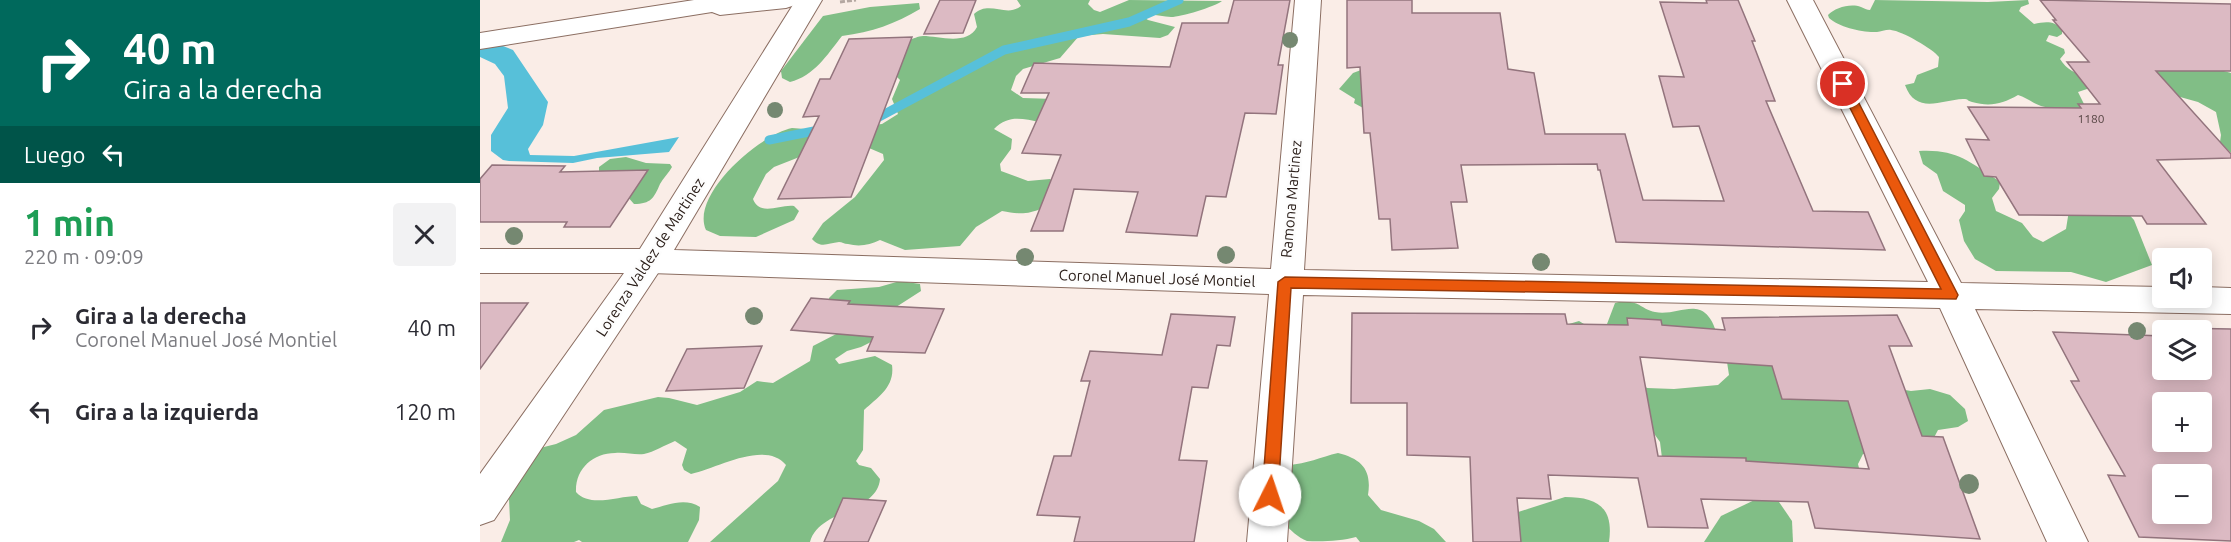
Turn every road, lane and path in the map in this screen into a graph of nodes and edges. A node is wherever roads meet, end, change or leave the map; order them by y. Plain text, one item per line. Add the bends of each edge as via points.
1 (743, 0) edge
2 (786, 0) edge
3 (809, 0) edge
4 (1308, 0) edge
5 (1800, 0) edge
6 (674, 11) junction
7 (480, 41) edge
8 (480, 261) edge
9 (650, 261) junction
10 (1285, 282) junction
11 (1951, 295) junction
12 (2231, 301) edge
13 (480, 507) edge
14 (1267, 542) edge
15 (2068, 542) edge

1 - 6 main road
2 - 6 main road
3 - 9 main road, Lorenza Valdez de Martinez
4 - 10 main road, Ramona Martinez
5 - 11 main road
6 - 7 main road
8 - 9 main road, Coronel Manuel José Montiel
9 - 10 main road, Coronel Manuel José Montiel
9 - 13 main road, Lorenza Valdez de Martinez
10 - 11 main road, Coronel Manuel José Montiel
10 - 14 main road, Ramona Martinez
11 - 12 main road, Coronel Manuel José Montiel
11 - 15 main road

